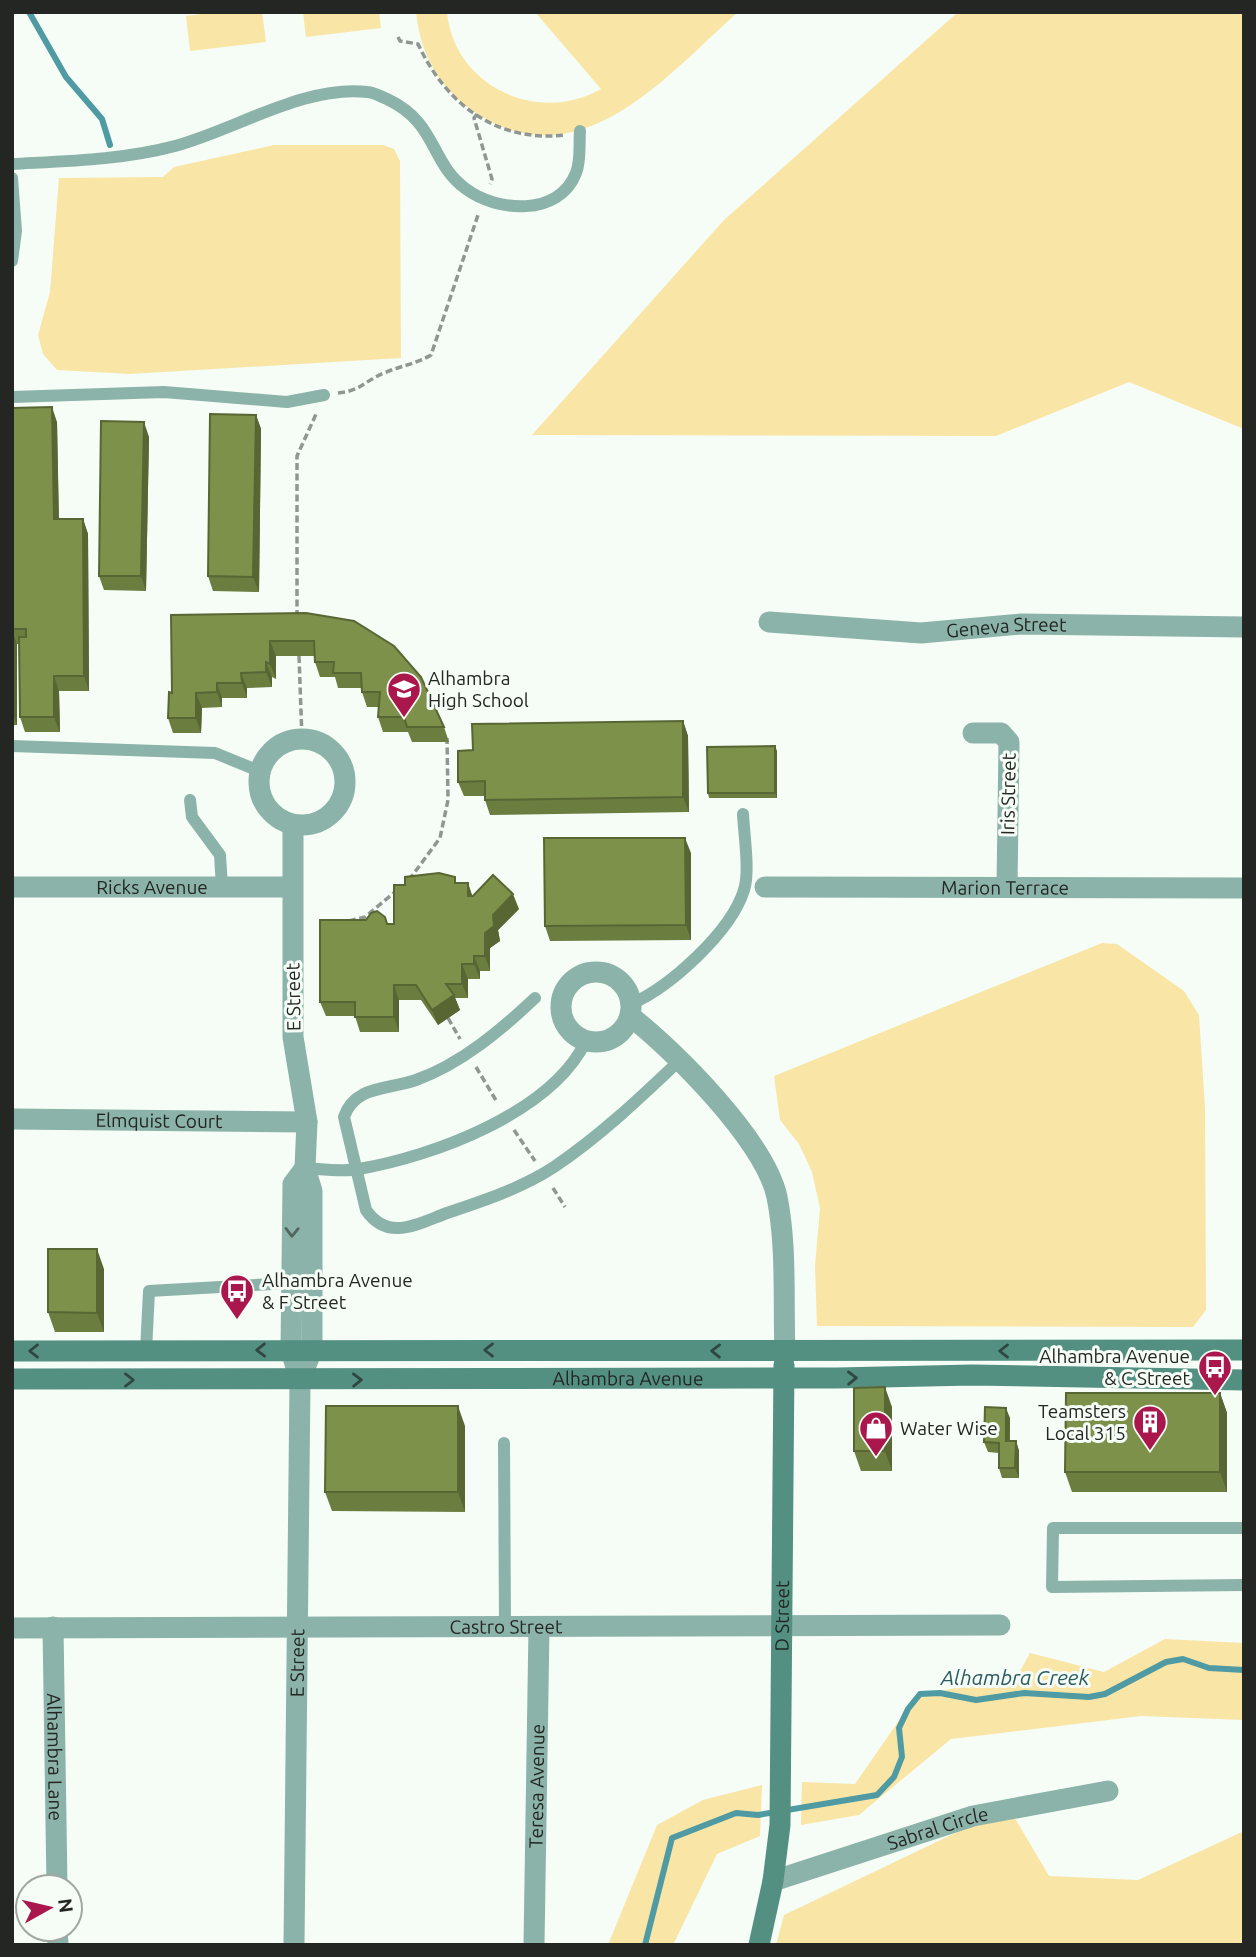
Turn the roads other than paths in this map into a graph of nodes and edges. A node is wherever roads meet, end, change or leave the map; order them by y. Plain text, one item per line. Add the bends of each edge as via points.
1 (580, 132) road end
2 (12, 164) edge
3 (12, 178) edge
4 (12, 261) edge
5 (324, 395) road end
6 (12, 397) edge
7 (769, 622) dead end
8 (1244, 627) edge
9 (973, 733) dead end
10 (12, 746) edge
11 (259, 771) junction
12 (190, 800) dead end
13 (743, 814) dead end
14 (293, 825) junction
15 (12, 887) edge
16 (222, 887) junction
17 (292, 887) junction
18 (755, 887) junction
19 (1007, 887) junction
20 (1244, 888) edge
21 (535, 998) dead end
22 (631, 1010) junction
23 (586, 1041) junction
24 (680, 1060) junction
25 (12, 1119) edge
26 (307, 1122) junction
27 (305, 1168) junction
28 (357, 1170) junction
29 (301, 1283) junction
30 (301, 1350) junction
31 (1244, 1350) edge
32 (12, 1351) edge
33 (146, 1351) junction
34 (785, 1352) junction
35 (12, 1379) edge
36 (784, 1379) junction
37 (1244, 1380) edge
38 (300, 1381) junction
39 (504, 1443) dead end
40 (1244, 1528) edge
41 (1244, 1585) edge
42 (1000, 1625) dead end
43 (780, 1626) junction
44 (53, 1627) junction
45 (505, 1627) junction
46 (539, 1627) junction
47 (12, 1628) edge
48 (297, 1628) junction
49 (1108, 1791) dead end
50 (57, 1873) edge
51 (773, 1881) junction
52 (294, 1945) edge
53 (534, 1945) edge
54 (759, 1945) edge

1 - 2 lane via 576,173 562,191 547,202 509,207 466,189 422,124 403,107 369,92 317,92 227,130 134,156
3 - 4 lane via 16,231
5 - 6 lane via 287,402 164,393
7 - 8 street, Geneva Street via 921,633 1021,624
9 - 19 street, Iris Street via 1001,733 1009,742
10 - 11 lane via 215,753
11 - 14 street via 265,807
11 - 14 street via 273,749 283,743 302,739 333,751 344,771 344,795 330,816 306,826
12 - 16 lane via 192,817 220,855
13 - 18 lane
14 - 17 street, E Street
15 - 16 street, Ricks Avenue
16 - 17 street, Ricks Avenue
17 - 26 street, E Street via 293,1037
18 - 19 street, Marion Terrace
18 - 22 lane via 715,935
19 - 20 street, Marion Terrace
21 - 28 lane via 478,1046 417,1080 367,1091 349,1103 344,1117
22 - 23 street via 618,1035
22 - 23 street via 629,992 613,975 590,971 569,983 560,1005 562,1016 567,1027
22 - 24 street
23 - 28 lane via 577,1060 542,1096 506,1117 454,1142
24 - 28 lane via 635,1103 552,1168 491,1198 407,1227 375,1223 366,1210
24 - 34 street via 734,1121 765,1167 777,1195
25 - 26 street, Elmquist Court
26 - 27 street, E Street
27 - 28 lane
27 - 29 street, E Street via 293,1184
29 - 30 street, E Street
29 - 33 lane via 149,1291
30 -> 33 main road, Alhambra Avenue
34 -> 30 main road, Alhambra Avenue
30 - 38 street, E Street
31 -> 34 main road, Alhambra Avenue
33 -> 32 main road, Alhambra Avenue
34 - 36 main road, D Street
35 -> 38 main road, Alhambra Avenue
36 -> 37 main road, Alhambra Avenue via 972,1375
38 -> 36 main road, Alhambra Avenue
36 - 43 main road, D Street
38 - 48 street, E Street
39 - 45 lane
40 - 41 lane via 1053,1528 1052,1587
42 - 43 street, Castro Street
43 - 46 street, Castro Street
43 - 51 main road, D Street via 780,1825
44 - 47 street, Castro Street
44 - 48 street, Castro Street
44 - 50 street, Alhambra Lane
45 - 46 street, Castro Street
45 - 48 street, Castro Street
46 - 53 street, Teresa Avenue
48 - 52 street, E Street
49 - 51 street, Sabral Circle via 973,1816
51 - 54 main road, D Street

